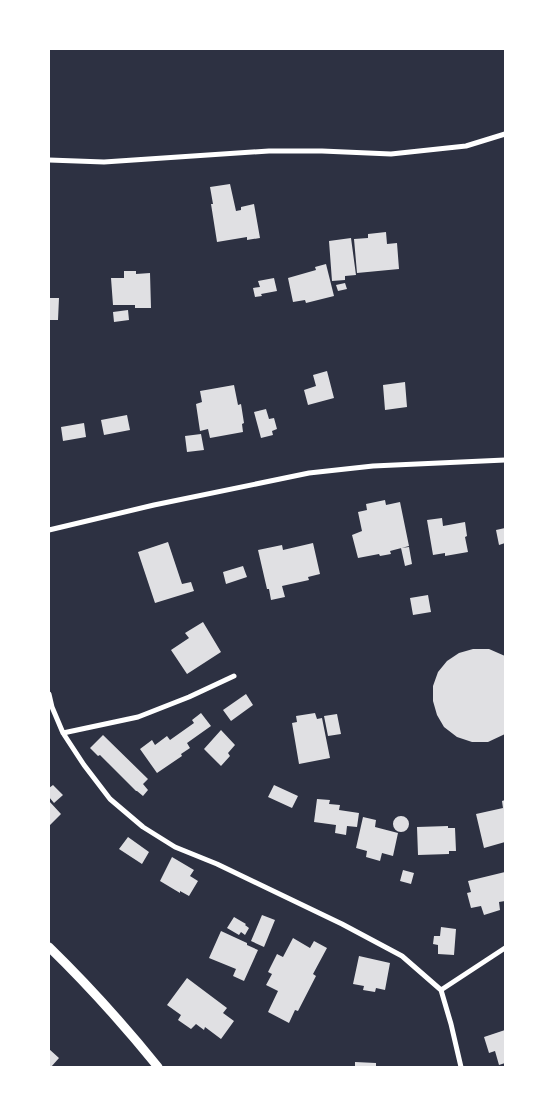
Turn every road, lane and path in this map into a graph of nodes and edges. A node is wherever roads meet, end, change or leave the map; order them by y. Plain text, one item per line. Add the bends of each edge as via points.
1 (505, 134) edge
2 (49, 160) edge
3 (505, 460) edge
4 (49, 530) edge
5 (234, 676) dead end
6 (49, 694) edge
7 (63, 733) junction
8 (49, 948) edge
9 (505, 948) edge
10 (441, 990) junction
11 (158, 1067) edge
12 (461, 1067) edge

1 - 2 street via 466,146 391,154 269,151 104,162
3 - 4 street via 373,466 309,473
5 - 7 street via 138,717
6 - 7 street
7 - 10 street via 110,799 143,827 175,847 342,924 402,956
8 - 11 street via 75,972
9 - 10 street
10 - 12 street

